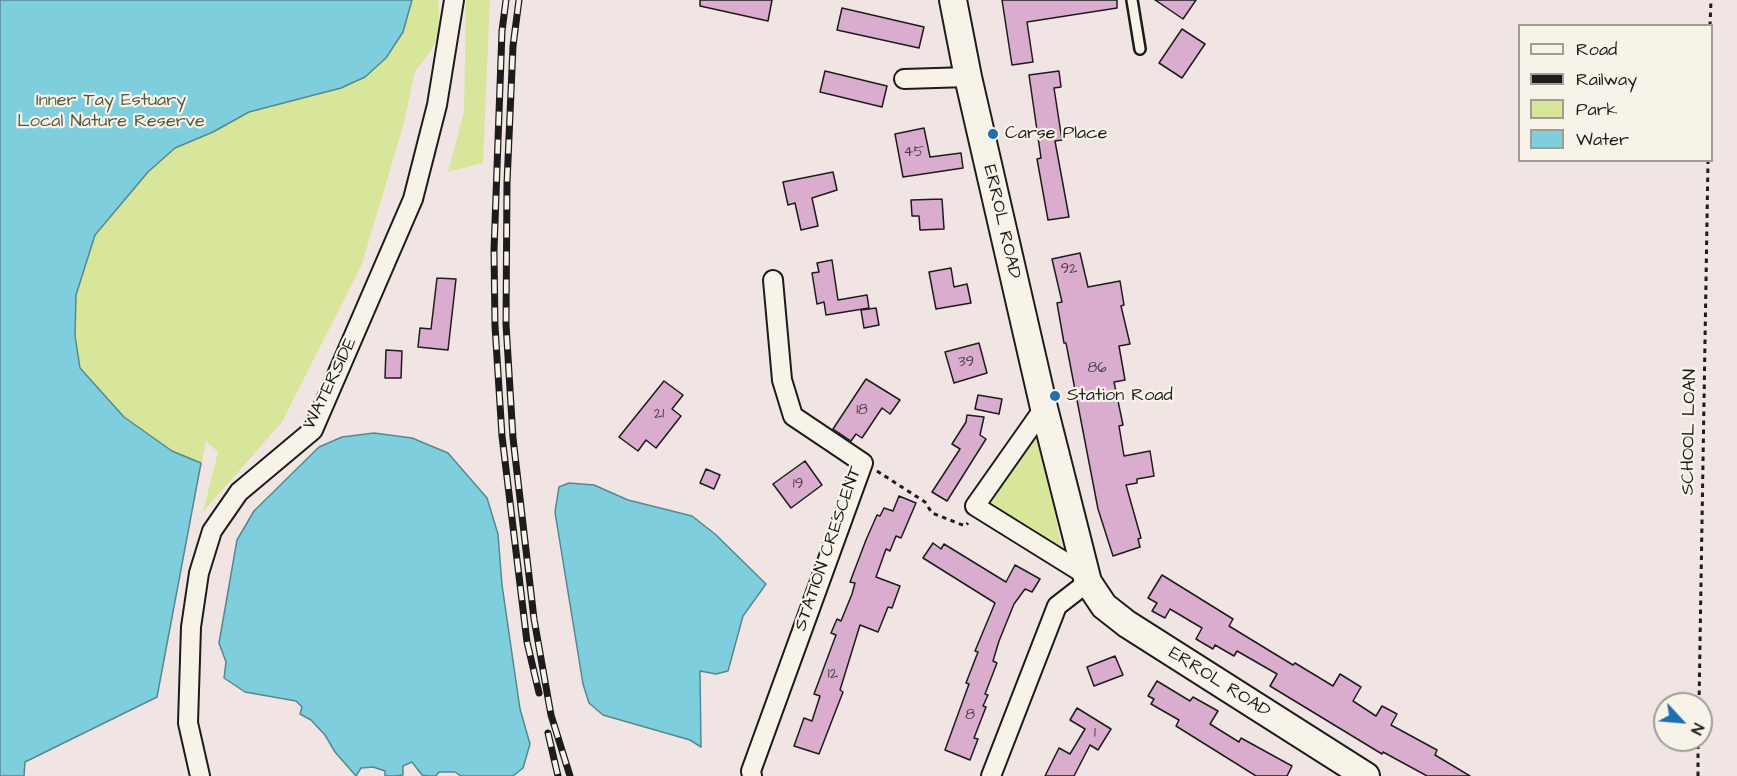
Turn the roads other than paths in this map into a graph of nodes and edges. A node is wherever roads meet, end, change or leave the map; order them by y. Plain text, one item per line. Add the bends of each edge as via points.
1 (454, 0) edge
2 (953, 0) edge
3 (1132, 0) edge
4 (1140, 49) dead end
5 (968, 77) junction
6 (904, 79) dead end
7 (773, 280) dead end
8 (1044, 408) junction
9 (1087, 579) junction
10 (200, 776) edge
11 (752, 776) edge
12 (991, 776) edge
13 (1366, 776) edge

1 - 10 street, WATERSIDE via 437,105 413,199 313,430 239,492 212,531 199,573 191,627 188,723
2 - 5 street, ERROL ROAD via 966,38
3 - 4 lane
5 - 6 street
5 - 8 street, ERROL ROAD via 1012,242
7 - 11 street, STATION CRESCENT via 782,380 793,416 863,463
8 - 9 street, ERROL ROAD
8 - 9 street, ERROL ROAD via 975,506
9 - 12 street via 1057,606
9 - 13 street, ERROL ROAD via 1104,606 1127,624

